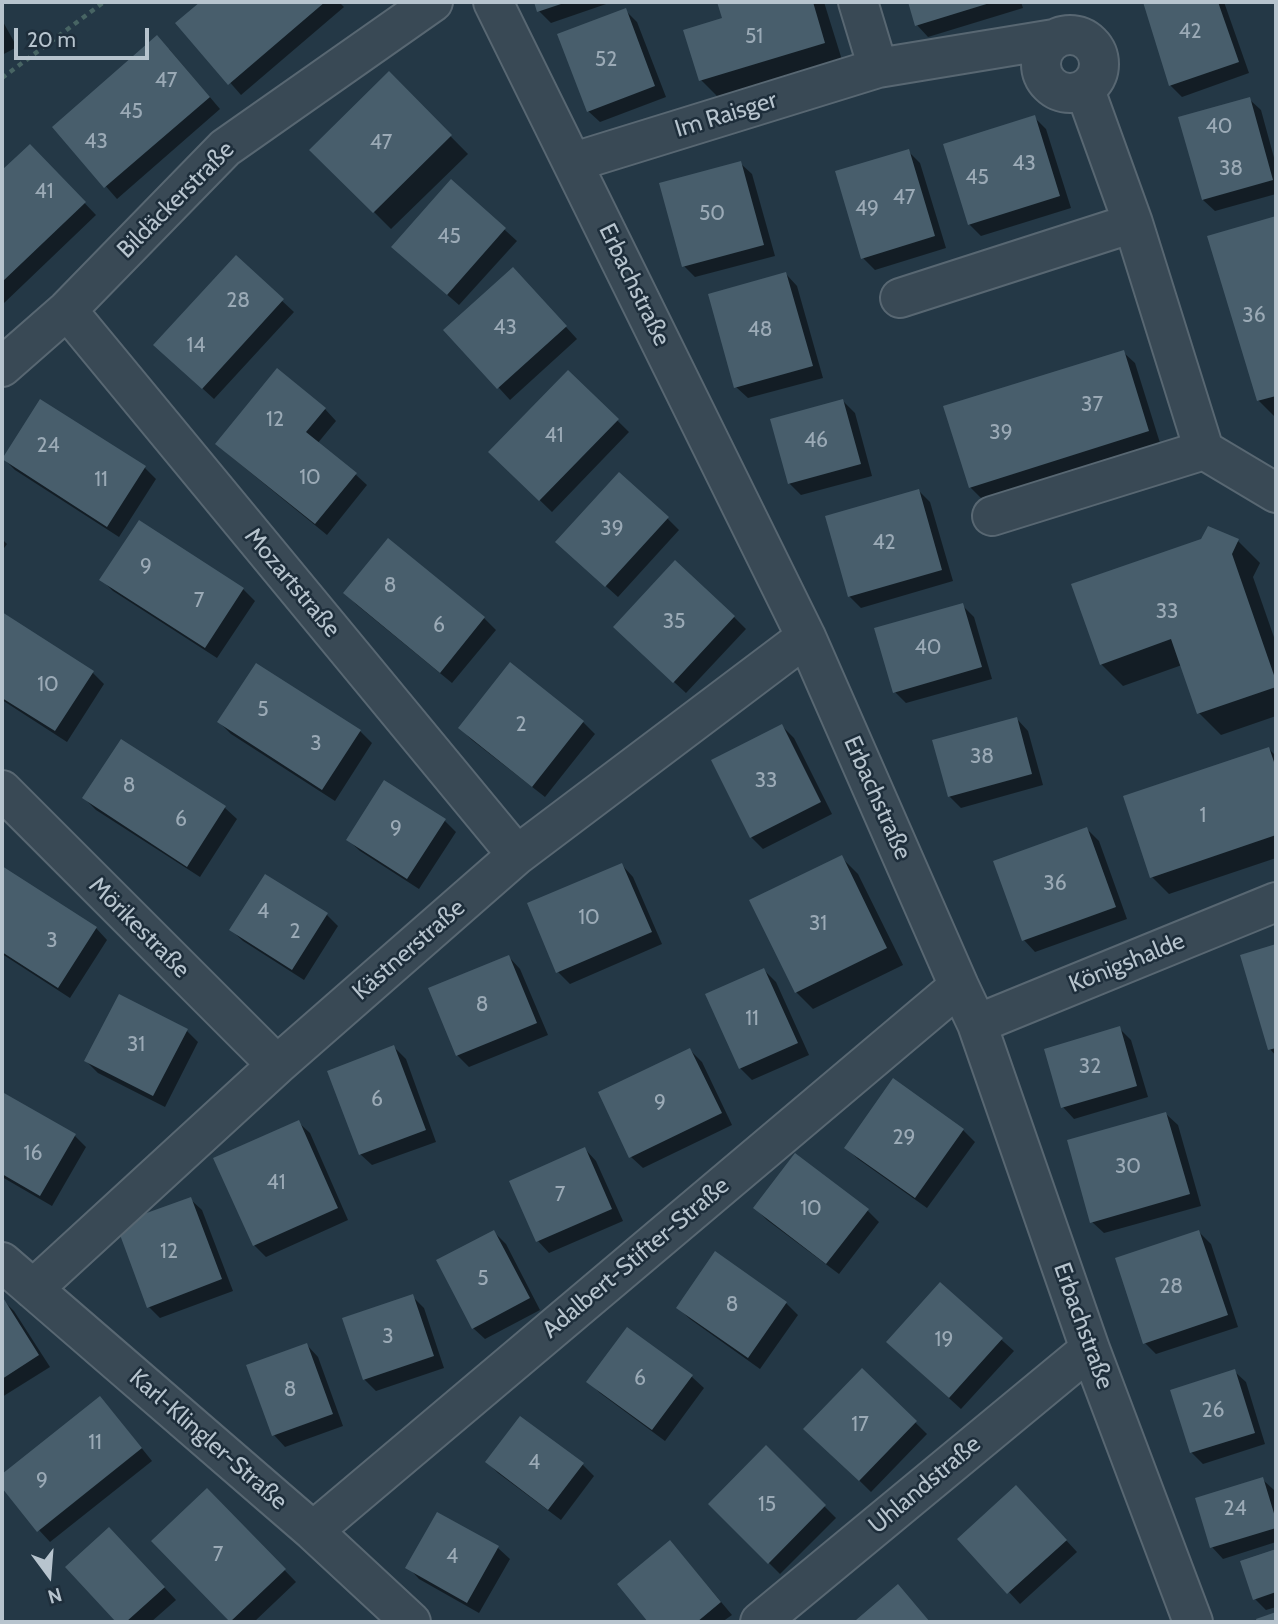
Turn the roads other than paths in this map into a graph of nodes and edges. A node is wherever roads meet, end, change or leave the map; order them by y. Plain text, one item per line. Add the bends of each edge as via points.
1 (433, 2) edge
2 (493, 2) edge
3 (858, 2) edge
4 (878, 68) junction
5 (574, 162) junction
6 (1133, 223) junction
7 (900, 298) dead end
8 (66, 310) junction
9 (2, 367) edge
10 (1204, 450) junction
11 (1276, 466) edge
12 (1276, 492) edge
13 (992, 516) dead end
14 (806, 637) junction
15 (2, 790) edge
16 (517, 855) junction
17 (1276, 902) edge
18 (959, 986) junction
19 (977, 1024) junction
20 (277, 1065) junction
21 (2, 1262) edge
22 (33, 1289) junction
23 (1090, 1349) junction
24 (313, 1531) junction
25 (411, 1622) edge
26 (760, 1622) edge
27 (1193, 1622) edge

1 - 8 street, Bildäckerstraße via 225,148
2 - 5 street, Erbachstraße
3 - 4 street
4 - 5 street, Im Raisger
4 - 6 street, Im Raisger via 1070,34 1083,37 1095,48 1100,63 1097,77 1084,90
5 - 14 street, Erbachstraße
6 - 7 street
6 - 10 street, Im Raisger
8 - 9 street, Bildäckerstraße
8 - 16 street, Mozartstraße
10 - 12 street
10 - 13 street
11 - 12 street
14 - 16 street, Kästnerstraße
14 - 18 street, Erbachstraße
15 - 20 street, Mörikestraße
16 - 20 street, Kästnerstraße
17 - 19 street, Königshalde
18 - 19 street, Erbachstraße
18 - 24 street, Adalbert-Stifter-Straße
19 - 23 street, Erbachstraße
20 - 22 street, Kästnerstraße
21 - 22 street, Karl-Klingler-Straße
22 - 24 street, Karl-Klingler-Straße
23 - 26 street, Uhlandstraße
23 - 27 street, Erbachstraße
24 - 25 street, Karl-Klingler-Straße

